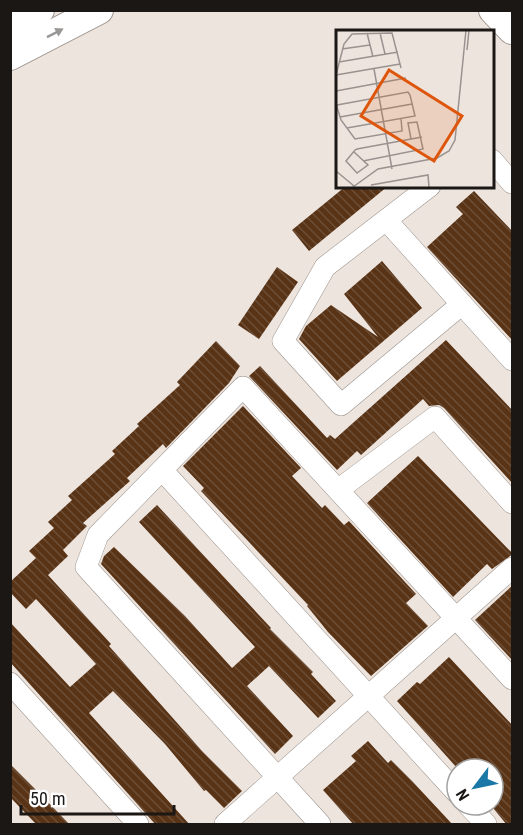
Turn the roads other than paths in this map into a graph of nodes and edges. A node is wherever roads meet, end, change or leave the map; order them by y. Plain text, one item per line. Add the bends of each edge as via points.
1 (40, 10) edge
2 (99, 10) edge
3 (494, 10) edge
4 (10, 26) edge
5 (513, 30) edge
6 (10, 56) edge
7 (493, 161) edge
8 (513, 183) edge
9 (428, 188) edge
10 (387, 222) junction
11 (462, 304) junction
12 (513, 360) edge
13 (162, 470) junction
14 (338, 490) junction
15 (513, 503) edge
16 (513, 568) edge
17 (457, 618) junction
18 (513, 679) edge
19 (10, 683) edge
20 (369, 696) junction
21 (278, 778) junction
22 (445, 780) edge
23 (138, 825) edge
24 (225, 825) edge
25 (320, 825) edge

1 - 4 main road
6 -> 2 main road
3 - 5 main road
7 - 8 street
9 - 10 street
10 - 11 street
10 - 11 street via 325,267 283,341 342,405
11 - 12 street
13 - 14 street via 243,387
13 - 20 street
13 - 21 street via 98,535 86,567
14 - 15 street via 435,417
14 - 17 street
16 - 17 street
17 - 18 street
17 - 20 street
19 - 23 street
20 - 21 street
20 - 22 street
21 - 24 street
21 - 25 street

